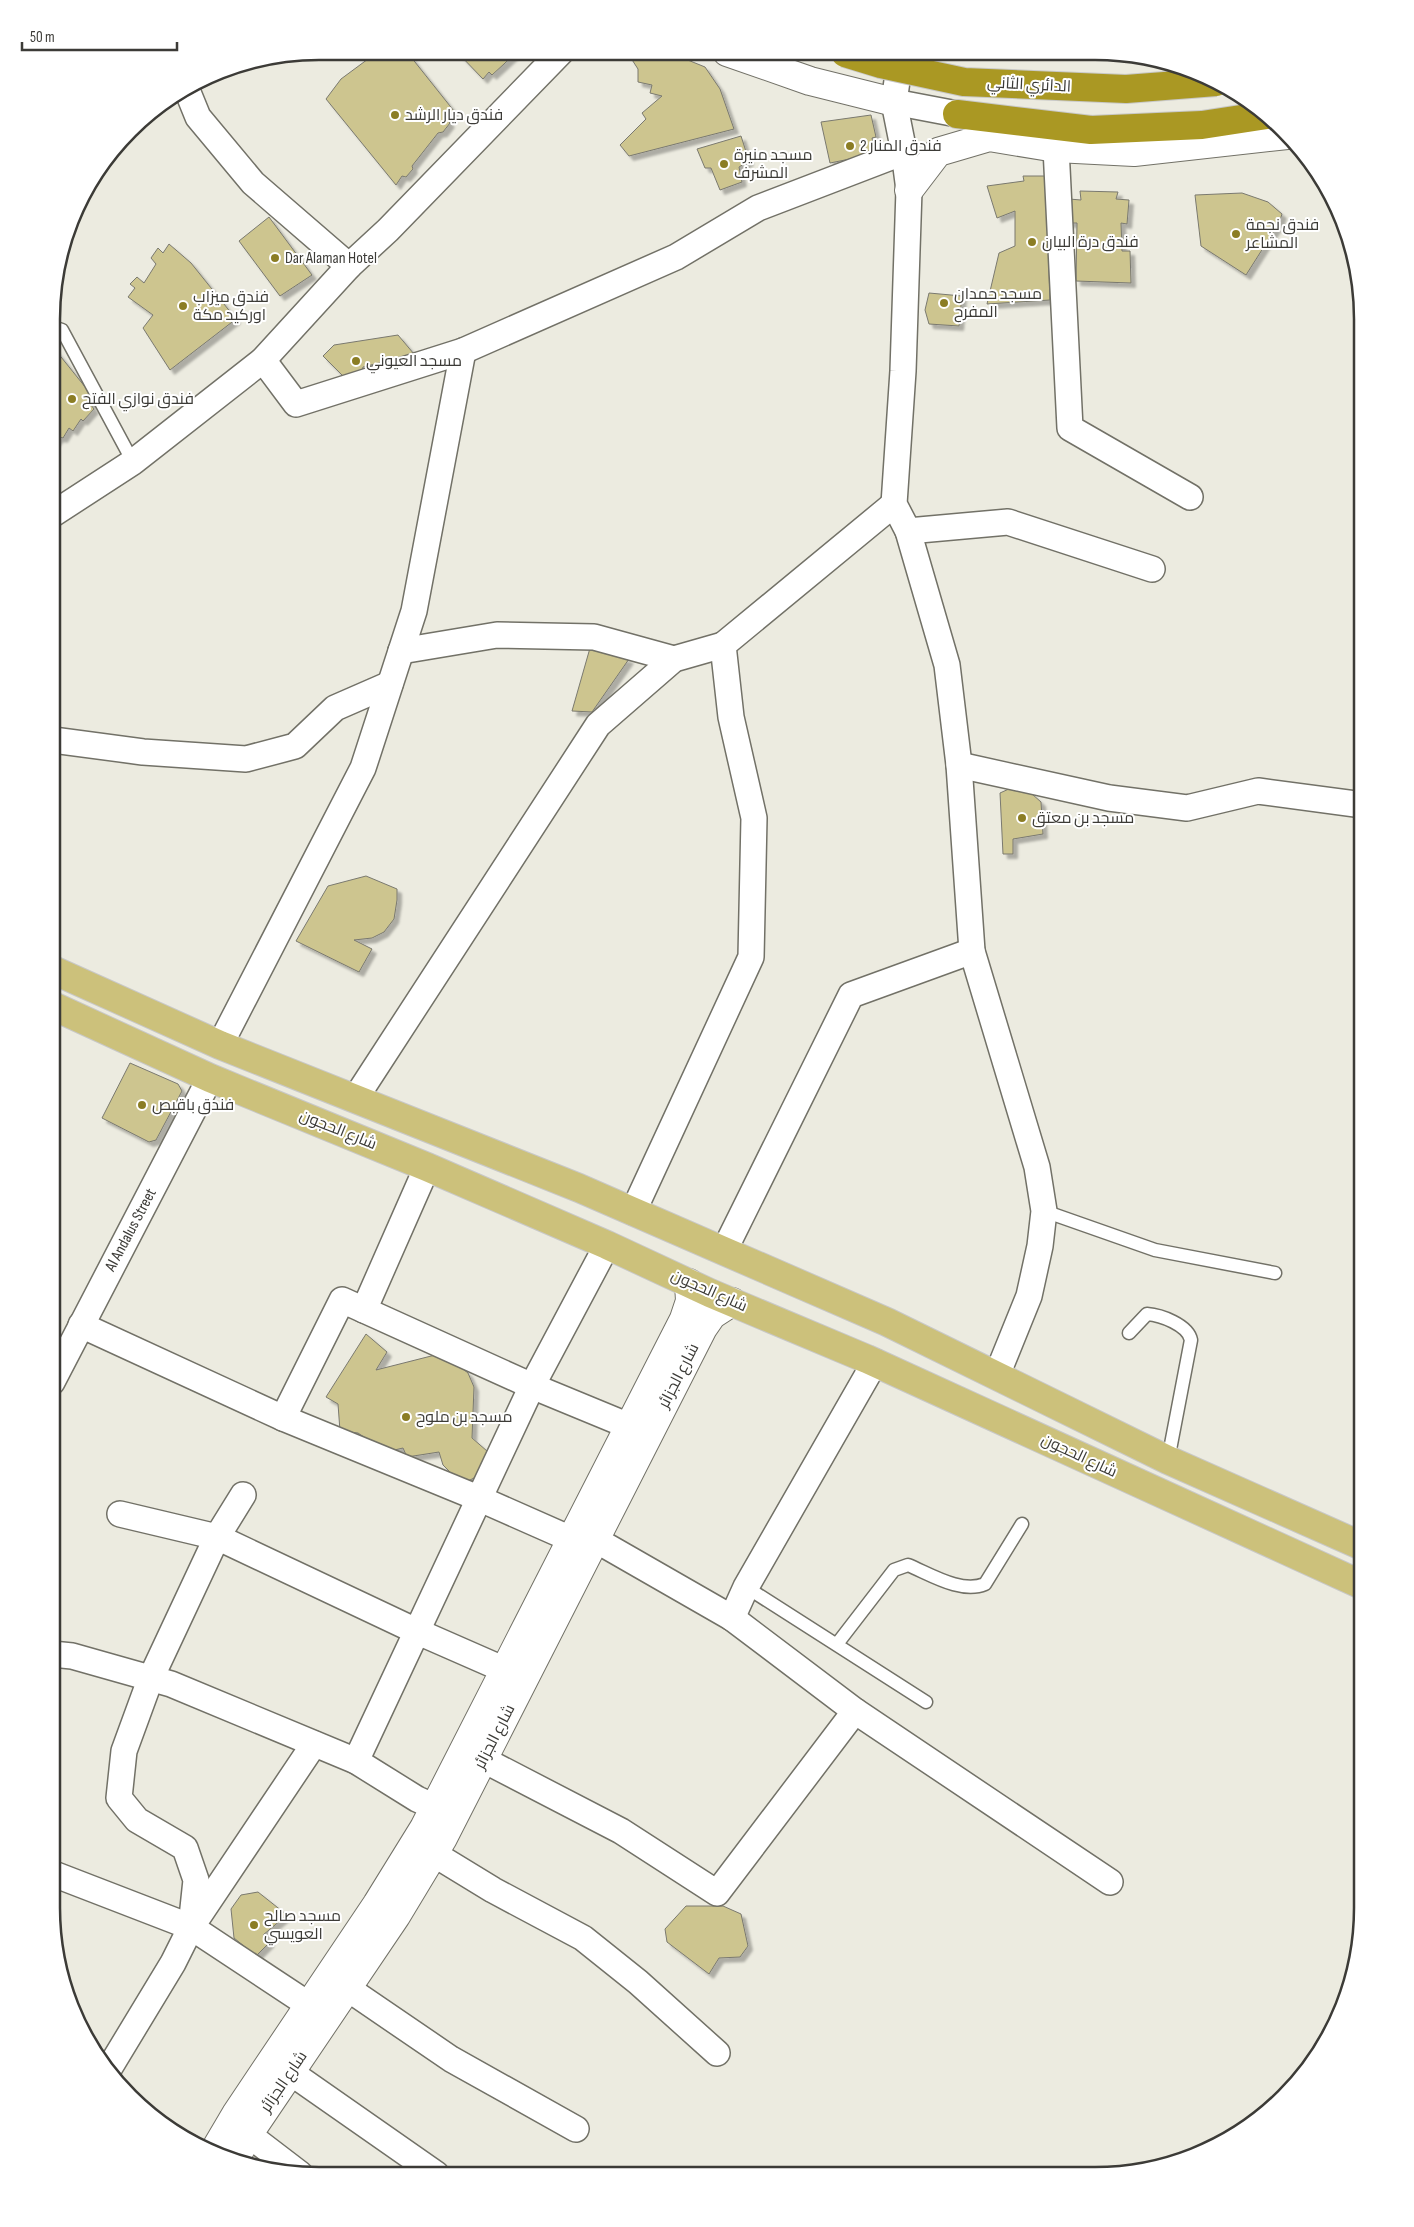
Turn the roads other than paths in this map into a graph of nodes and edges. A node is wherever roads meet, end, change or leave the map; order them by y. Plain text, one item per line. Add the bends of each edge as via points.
1 (553, 60) edge
2 (750, 60) edge
3 (868, 60) edge
4 (900, 60) edge
5 (1201, 83) edge
6 (189, 95) edge
7 (894, 102) junction
8 (957, 114) junction
9 (1257, 117) edge
10 (1278, 136) edge
11 (988, 137) junction
12 (1056, 148) junction
13 (904, 152) junction
14 (909, 190) junction
15 (348, 266) junction
16 (60, 329) edge
17 (463, 351) junction
18 (263, 360) junction
19 (133, 462) junction
20 (1190, 496) dead end
21 (894, 504) junction
22 (60, 509) edge
23 (908, 531) junction
24 (1152, 569) dead end
25 (723, 645) junction
26 (401, 651) junction
27 (674, 659) junction
28 (390, 684) junction
29 (60, 741) edge
30 (959, 765) junction
31 (1354, 803) edge
32 (972, 951) junction
33 (60, 974) edge
34 (60, 1010) edge
35 (220, 1045) junction
36 (210, 1078) junction
37 (355, 1099) junction
38 (427, 1167) junction
39 (1044, 1211) junction
40 (633, 1212) junction
41 (607, 1245) junction
42 (724, 1251) junction
43 (1275, 1272) dead end
44 (689, 1283) junction
45 (732, 1302) junction
46 (364, 1310) junction
47 (1129, 1333) dead end
48 (68, 1335) edge
49 (60, 1358) edge
50 (875, 1362) junction
51 (997, 1375) junction
52 (532, 1386) junction
53 (283, 1418) junction
54 (629, 1426) junction
55 (1168, 1460) junction
56 (242, 1494) dead end
57 (478, 1498) junction
58 (120, 1514) dead end
59 (1022, 1524) dead end
60 (217, 1537) junction
61 (1354, 1542) edge
62 (586, 1543) junction
63 (1354, 1581) edge
64 (746, 1587) junction
65 (732, 1618) junction
66 (416, 1631) junction
67 (838, 1644) junction
68 (60, 1655) edge
69 (505, 1670) junction
70 (150, 1680) junction
71 (926, 1702) dead end
72 (855, 1712) junction
73 (314, 1744) junction
74 (484, 1760) junction
75 (356, 1762) junction
76 (435, 1807) junction
77 (434, 1854) junction
78 (60, 1876) edge
79 (1110, 1882) dead end
80 (191, 1927) junction
81 (347, 1988) junction
82 (309, 2005) junction
83 (717, 2053) dead end
84 (112, 2064) edge
85 (290, 2072) junction
86 (576, 2129) dead end
87 (249, 2135) junction
88 (217, 2146) edge
89 (238, 2154) edge
90 (288, 2165) edge
91 (426, 2167) edge

1 - 15 street via 388,230
2 - 7 street via 810,81
3 - 5 highway, الدائري الثاني, bridge via 964,82 1126,89
4 - 7 street
6 - 15 street via 198,117 253,183
7 - 8 street
7 - 13 street
8 - 9 highway via 1091,130 1202,125
8 - 11 street
10 - 12 street via 1134,152
11 - 12 street
11 - 14 street via 938,152
12 - 20 street via 1070,428
13 - 14 street
13 - 17 street via 758,208 676,257
14 - 21 street via 903,371
15 - 18 street
16 - 19 lane
17 - 18 street via 296,404
17 - 26 street via 414,610
18 - 19 street
19 - 22 street
21 - 23 street
21 - 25 street
23 - 24 street via 1008,522
23 - 30 street via 947,664
25 - 27 street
25 - 40 street via 731,717 754,818 752,957
26 - 27 street via 497,635 594,637
26 - 28 street
27 - 37 street via 598,725
28 - 29 street via 335,708 295,746 246,759 143,752
28 - 35 street via 363,768
30 - 31 street via 1109,798 1187,808 1258,791
30 - 32 street
32 - 39 street via 1037,1167
32 - 42 street via 850,995
33 - 35 main road
34 - 36 main road, شارع الحجون
35 - 37 main road
36 - 38 main road, شارع الحجون
36 - 48 street, Al Andalus Street
37 - 40 main road
38 - 41 main road, شارع الحجون
38 - 46 street
39 - 43 lane via 1155,1250
39 - 51 street via 1029,1296
40 - 42 main road
41 - 44 main road, شارع الحجون
41 - 52 street
42 - 51 main road via 888,1322
44 - 45 main road, شارع الحجون
44 - 54 street, شارع الجزائر via 691,1292 687,1310
45 - 50 main road, شارع الحجون
45 - 62 street, شارع الجزائر via 712,1315 703,1328
46 - 52 street
46 - 53 street via 342,1300
47 - 55 lane via 1147,1314 1182,1327 1189,1333 1191,1340
48 - 49 street, Al Andalus Street
48 - 53 street
50 - 63 main road, شارع الحجون
50 - 64 street
51 - 55 main road
52 - 54 street
52 - 57 street
53 - 57 street
54 - 62 street, شارع الجزائر
55 - 61 main road
56 - 60 street
57 - 62 street
57 - 66 street
58 - 60 street
59 - 67 lane via 985,1584 978,1587 960,1586 908,1565 894,1570
60 - 66 street
60 - 70 street
62 - 65 street
62 - 69 street, شارع الجزائر
62 - 74 street, شارع الجزائر
64 - 65 street
64 - 67 lane
65 - 72 street
66 - 69 street
66 - 75 street
67 - 71 lane
68 - 70 street
69 - 76 street, شارع الجزائر
70 - 73 street via 171,1684
70 - 80 street via 124,1751 119,1798 137,1820 185,1848 196,1880
72 - 74 street via 717,1893 621,1831
72 - 79 street
73 - 75 street
73 - 80 street
74 - 77 street, شارع الجزائر
75 - 76 street
76 - 82 street, شارع الجزائر via 399,1870
77 - 81 street, شارع الجزائر
77 - 83 street via 583,1938
78 - 80 street
80 - 82 street
80 - 84 street via 173,1964
81 - 85 street, شارع الجزائر
81 - 86 street via 451,2059
82 - 88 street, شارع الجزائر
85 - 87 street, شارع الجزائر
85 - 91 street
87 - 89 street, شارع الجزائر
87 - 90 street

